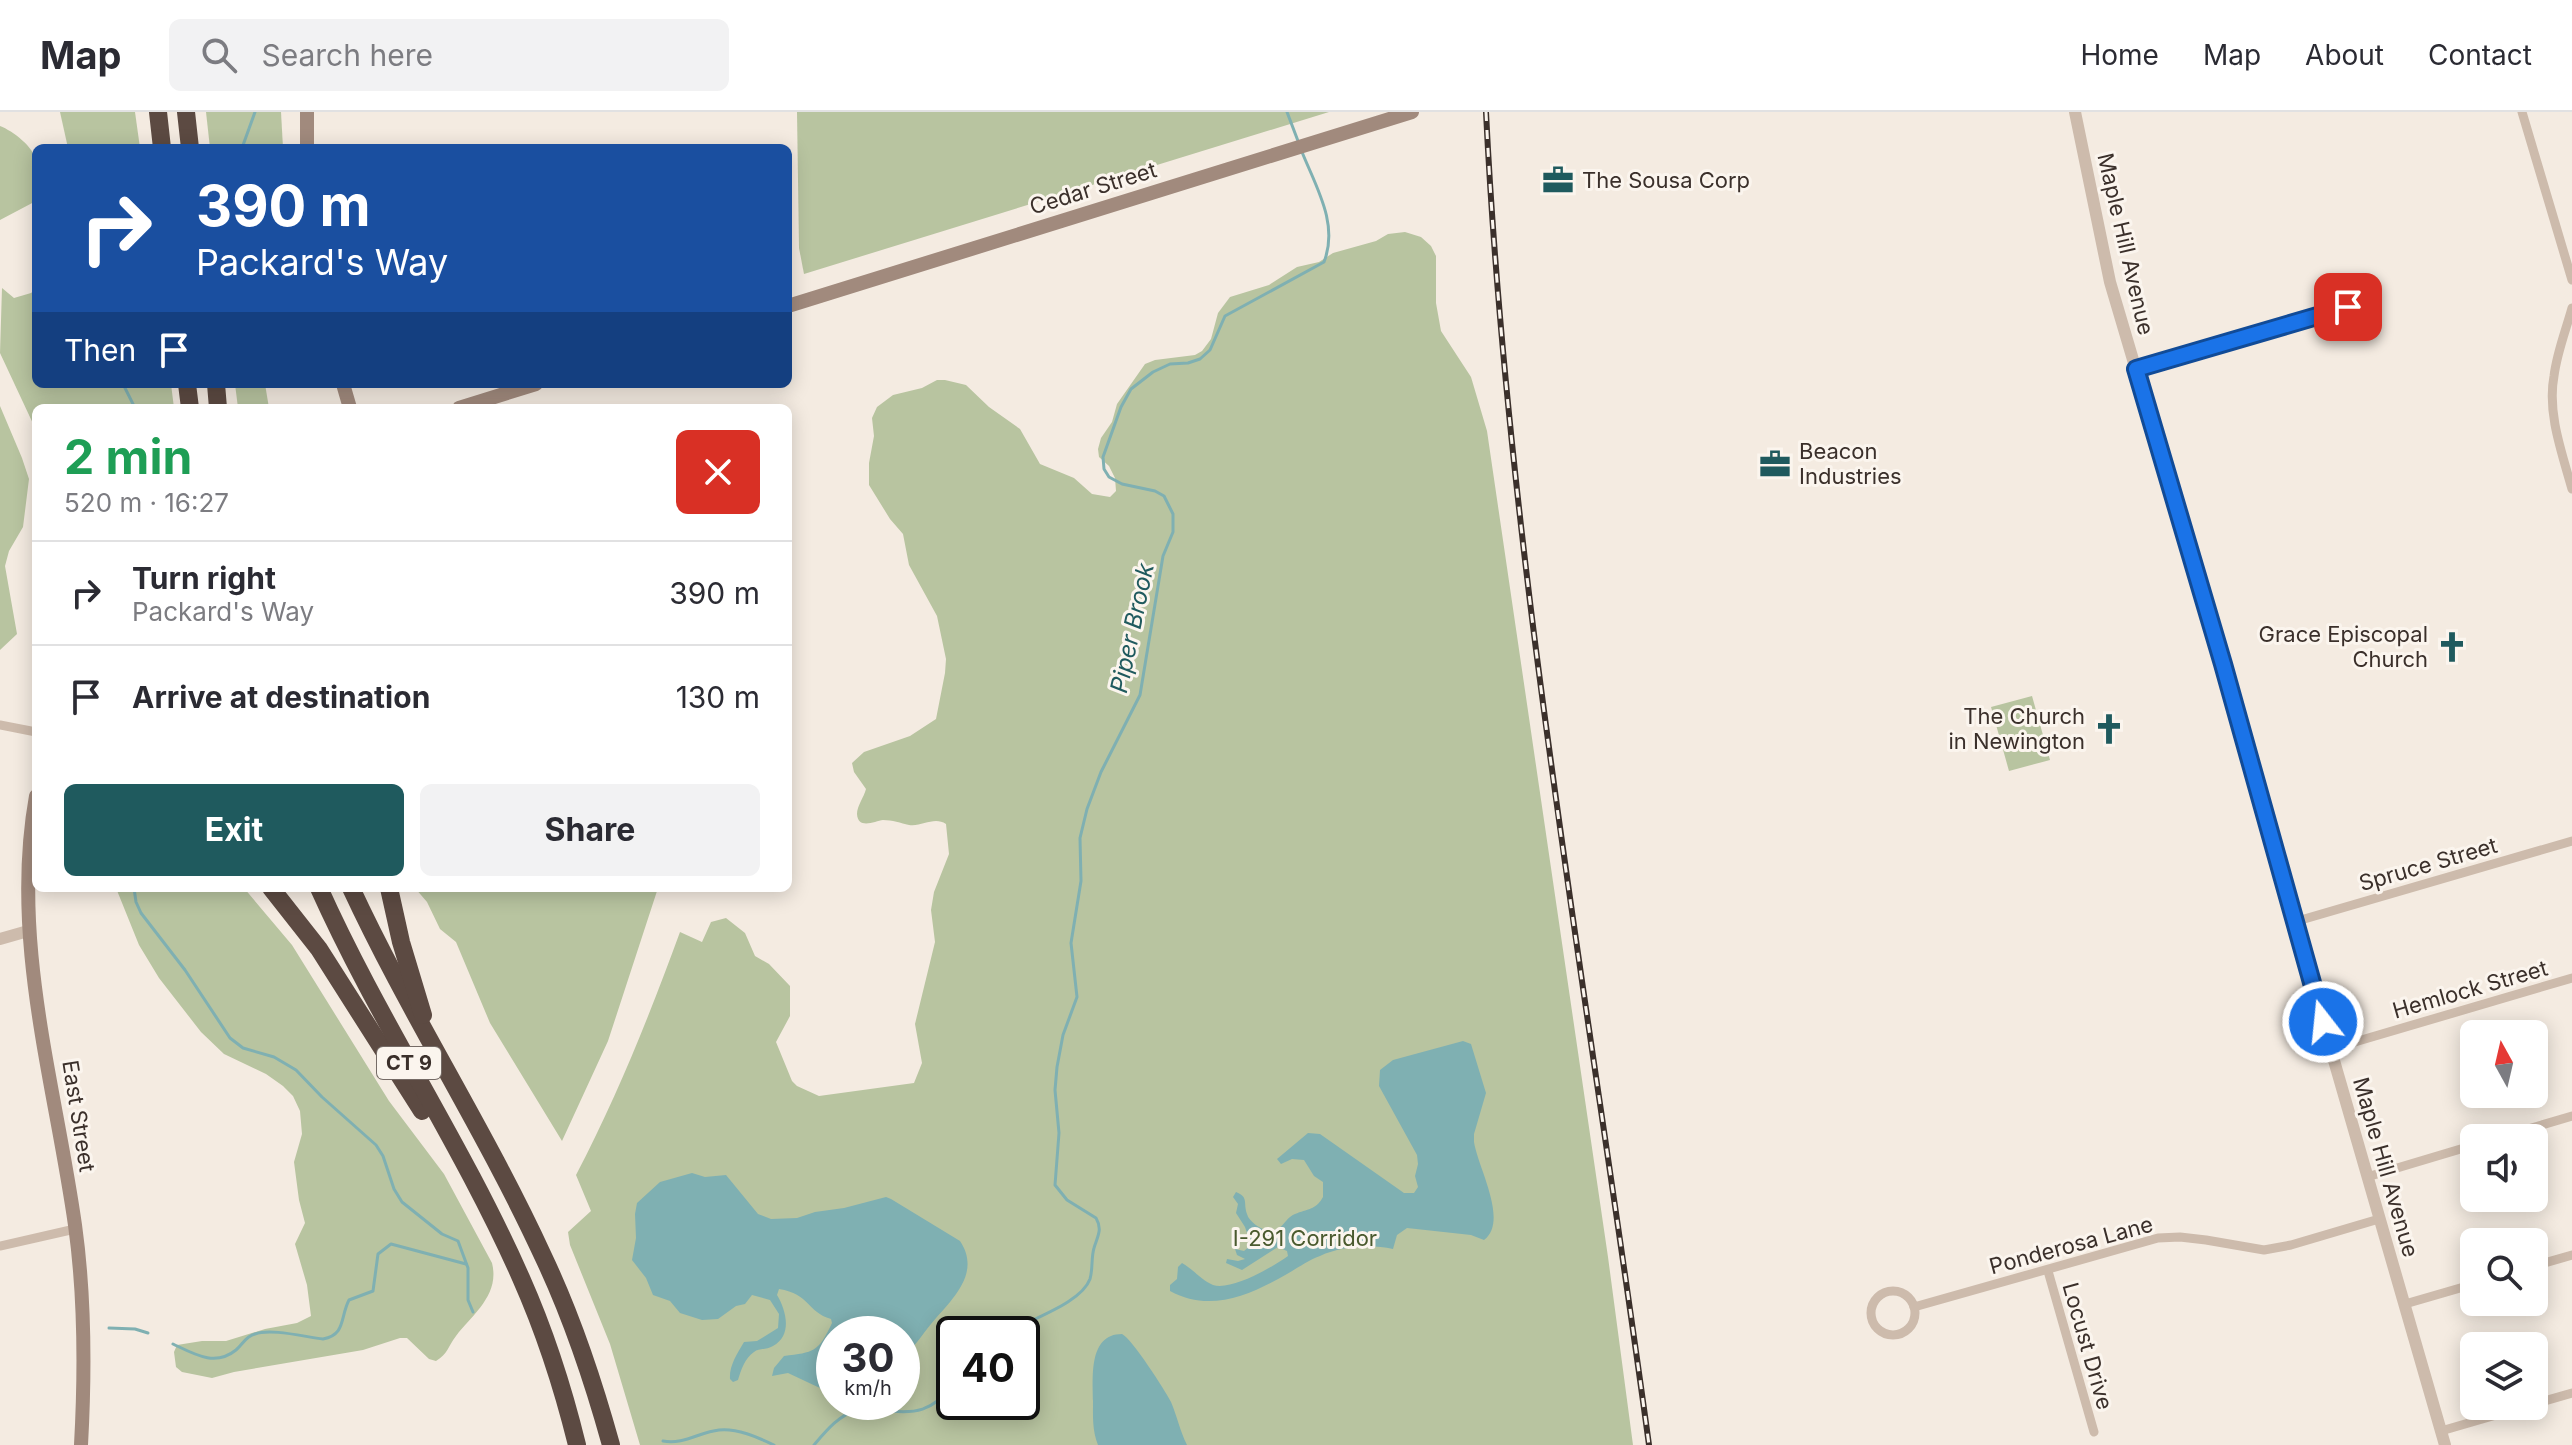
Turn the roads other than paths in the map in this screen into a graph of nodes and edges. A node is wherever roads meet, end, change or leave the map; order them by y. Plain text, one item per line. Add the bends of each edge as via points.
1 (158, 112) edge
2 (186, 112) edge
3 (307, 112) edge
4 (1412, 112) edge
5 (2075, 112) edge
6 (2522, 112) edge
7 (162, 144) edge
8 (190, 144) edge
9 (307, 144) edge
10 (2572, 280) edge
11 (2370, 300) dead end
12 (792, 305) edge
13 (2572, 308) edge
14 (2136, 369) junction
15 (523, 388) edge
16 (472, 404) edge
17 (2572, 489) edge
18 (0, 725) edge
19 (32, 731) edge
20 (32, 827) edge
21 (2572, 841) edge
22 (274, 892) edge
23 (321, 892) edge
24 (353, 892) edge
25 (390, 892) edge
26 (2294, 922) junction
27 (28, 931) junction
28 (0, 939) edge
29 (2572, 978) edge
30 (426, 1034) junction
31 (2331, 1049) junction
32 (2572, 1116) edge
33 (2545, 1124) edge
34 (2460, 1149) edge
35 (2367, 1177) junction
36 (481, 1196) junction
37 (2379, 1219) junction
38 (75, 1229) junction
39 (0, 1246) edge
40 (2572, 1255) edge
41 (2548, 1262) edge
42 (2048, 1271) junction
43 (2460, 1288) edge
44 (2405, 1304) junction
45 (1914, 1307) junction
46 (2572, 1393) edge
47 (2548, 1400) edge
48 (2479, 1420) edge
49 (2441, 1431) junction
50 (2094, 1432) dead end
51 (81, 1445) edge
52 (577, 1445) edge
53 (611, 1445) edge
54 (2445, 1445) edge

1 - 7 highway
2 - 8 highway
3 - 9 main road
4 - 12 main road, Cedar Street
5 - 14 street, Maple Hill Avenue via 2110,282
6 - 10 street
11 - 14 street
13 - 17 street via 2553,378 2558,437
14 - 26 street, Maple Hill Avenue
15 - 16 main road
18 - 19 street
20 - 27 main road, East Street
21 - 26 street, Spruce Street
22 - 36 highway via 319,949 453,1163
23 - 36 highway, CT 9
24 - 30 highway, CT 9
25 - 30 highway
26 - 31 street, Maple Hill Avenue
27 - 28 street
27 - 38 main road, East Street
29 - 31 street, Hemlock Street
30 - 53 highway, CT 9 via 548,1266 584,1355
31 - 35 street, Maple Hill Avenue
32 - 33 street
34 - 35 street
35 - 37 street, Maple Hill Avenue
36 - 52 highway, CT 9 via 530,1299
37 - 42 street, Ponderosa Lane via 2264,1250 2158,1238
37 - 44 street, Maple Hill Avenue
38 - 39 street
38 - 51 main road, East Street via 82,1319
40 - 41 street
42 - 45 street, Ponderosa Lane
42 - 50 street, Locust Drive
43 - 44 street
44 - 49 street, Maple Hill Avenue
45 - 45 street via 1904,1294 1887,1292 1874,1303 1873,1319 1883,1332 1900,1334 1913,1323
46 - 47 street
48 - 49 street
49 - 54 street, Maple Hill Avenue

